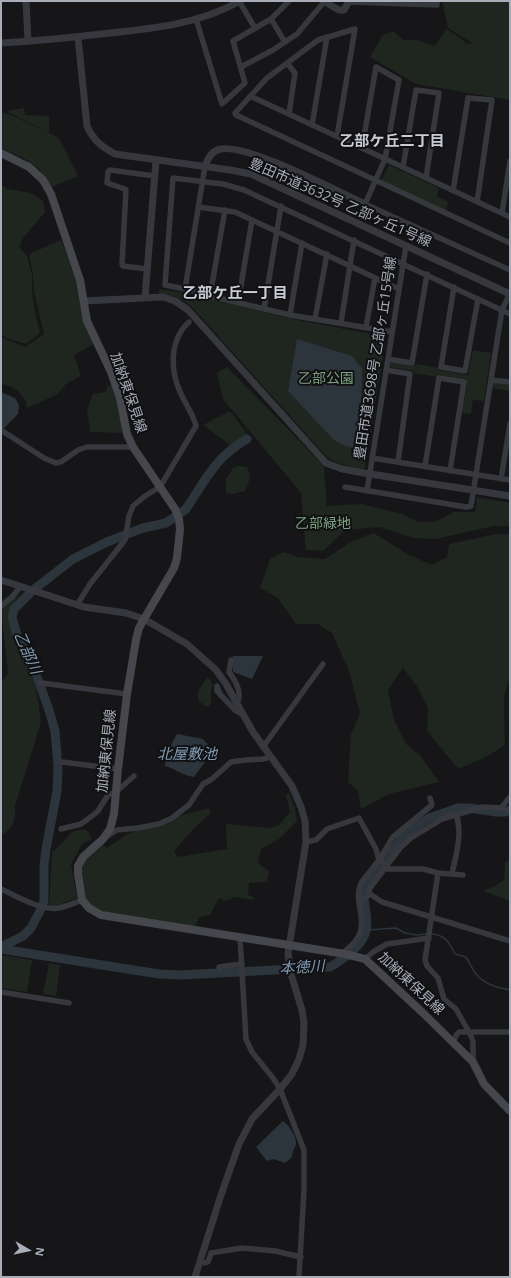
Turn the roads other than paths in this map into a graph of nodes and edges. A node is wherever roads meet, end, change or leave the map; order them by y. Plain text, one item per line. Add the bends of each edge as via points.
1 (26, 1) edge
2 (240, 1) edge
3 (289, 1) edge
4 (324, 1) edge
5 (349, 1) edge
6 (437, 1) edge
7 (196, 19) junction
8 (271, 19) junction
9 (255, 28) junction
10 (78, 37) junction
11 (327, 37) junction
12 (28, 41) junction
13 (285, 42) junction
14 (1, 44) edge
15 (287, 63) junction
16 (241, 67) junction
17 (250, 96) junction
18 (289, 114) junction
19 (312, 125) junction
20 (337, 136) junction
21 (362, 148) junction
22 (1, 153) edge
23 (385, 159) junction
24 (156, 160) junction
25 (510, 161) edge
26 (205, 166) junction
27 (403, 167) junction
28 (155, 176) junction
29 (426, 178) junction
30 (376, 180) junction
31 (202, 183) junction
32 (453, 191) junction
33 (477, 202) junction
34 (365, 204) junction
35 (281, 206) junction
36 (198, 207) junction
37 (225, 210) junction
38 (502, 214) junction
39 (510, 217) edge
40 (252, 220) junction
41 (276, 231) junction
42 (354, 240) junction
43 (302, 243) junction
44 (510, 243) edge
45 (406, 246) junction
46 (327, 254) junction
47 (403, 263) junction
48 (350, 265) junction
49 (147, 268) junction
50 (510, 270) edge
51 (427, 274) junction
52 (375, 278) junction
53 (454, 287) junction
54 (185, 289) junction
55 (399, 289) junction
56 (510, 294) edge
57 (210, 296) junction
58 (145, 297) junction
59 (478, 299) junction
60 (84, 301) junction
61 (238, 303) junction
62 (264, 309) junction
63 (502, 310) junction
64 (510, 314) edge
65 (290, 315) junction
66 (315, 319) junction
67 (189, 322) dead end
68 (341, 323) junction
69 (366, 327) junction
70 (392, 332) junction
71 (388, 359) junction
72 (386, 370) junction
73 (492, 380) junction
74 (510, 382) edge
75 (510, 424) edge
76 (1, 430) edge
77 (134, 446) junction
78 (372, 458) junction
79 (398, 462) junction
80 (425, 466) junction
81 (450, 470) junction
82 (369, 474) junction
83 (476, 475) junction
84 (501, 479) junction
85 (510, 480) edge
86 (160, 487) junction
87 (344, 487) dead end
88 (474, 490) junction
89 (367, 491) junction
90 (510, 496) edge
91 (1, 580) edge
92 (23, 588) junction
93 (77, 605) junction
94 (1, 606) edge
95 (144, 619) junction
96 (231, 660) dead end
97 (323, 664) dead end
98 (41, 683) dead end
99 (127, 694) junction
100 (221, 696) dead end
101 (237, 703) junction
102 (242, 714) junction
103 (263, 747) junction
104 (270, 756) junction
105 (62, 762) dead end
106 (118, 769) junction
107 (134, 776) dead end
108 (116, 792) junction
109 (510, 797) edge
110 (430, 798) dead end
111 (505, 809) edge
112 (458, 814) junction
113 (61, 829) dead end
114 (104, 839) junction
115 (306, 842) junction
116 (379, 860) junction
117 (385, 866) junction
118 (438, 873) junction
119 (452, 874) junction
120 (463, 875) dead end
121 (1, 889) edge
122 (370, 894) junction
123 (82, 900) junction
124 (359, 902) junction
125 (432, 917) junction
126 (240, 938) junction
127 (429, 938) junction
128 (510, 941) edge
129 (289, 946) junction
130 (345, 954) junction
131 (365, 959) junction
132 (242, 964) junction
133 (219, 967) dead end
134 (1, 992) edge
135 (69, 1003) dead end
136 (469, 1032) junction
137 (510, 1032) edge
138 (454, 1042) junction
139 (472, 1062) junction
140 (280, 1089) junction
141 (510, 1111) edge
142 (301, 1257) junction
143 (200, 1261) junction
144 (194, 1277) edge
145 (299, 1277) edge

1 - 12 street
2 - 7 street
2 - 9 street
3 - 8 street
4 - 5 street via 339,10 344,10
4 - 13 street via 297,34
5 - 6 street via 437,5
7 - 10 street via 140,31
7 - 16 street via 222,104 245,83
8 - 9 street
8 - 13 street
9 - 16 street via 233,41
10 - 12 street
10 - 24 street, 豊田市道3632号 乙部ヶ丘1号線 via 85,116 91,135 115,154
11 - 15 street via 318,40
11 - 19 street
11 - 20 street via 355,29
12 - 14 street
13 - 16 street
15 - 17 street via 267,78
15 - 18 street via 295,73
17 - 18 street
17 - 30 street via 236,115
18 - 19 street
19 - 20 street
20 - 21 street
21 - 23 street
21 - 23 street via 376,67 399,80
22 - 60 main road, 加納東保見線 via 29,167 43,180 51,194 80,280
23 - 27 street
23 - 30 street
24 - 26 street, 豊田市道3632号 乙部ヶ丘1号線
24 - 28 street
25 - 38 street
26 - 31 street
26 - 34 street via 209,156 222,148 239,150 261,156
26 - 45 street, 豊田市道3632号 乙部ヶ丘1号線 via 251,174
27 - 29 street
27 - 29 street via 416,90 439,93
28 - 49 street
28 - 49 street via 110,170 107,183 126,190 122,264
29 - 32 street
30 - 34 street
30 - 44 street
31 - 35 street via 223,184 244,190
31 - 36 street
31 - 54 street via 172,178 166,285
32 - 33 street
32 - 33 street via 468,98 492,100
33 - 38 street
34 - 50 street
35 - 41 street
35 - 42 street
36 - 37 street
36 - 54 street
37 - 40 street
37 - 57 street
38 - 39 street
40 - 41 street
40 - 61 street
41 - 43 street
41 - 62 street
42 - 47 street
42 - 48 street
43 - 46 street
43 - 65 street
45 - 47 street, 豊田市道3698号 乙部ヶ丘15号線
45 - 56 street, 豊田市道3632号 乙部ヶ丘1号線
46 - 48 street
46 - 66 street
47 - 51 street
47 - 55 street, 豊田市道3698号 乙部ヶ丘15号線
48 - 52 street
48 - 68 street
49 - 58 street
51 - 53 street
51 - 71 street via 412,363
52 - 55 street
52 - 69 street
53 - 59 street
53 - 59 street via 441,366 465,371
54 - 57 street
55 - 70 street, 豊田市道3698号 乙部ヶ丘15号線
56 - 63 street
57 - 61 street
58 - 60 street
58 - 82 street via 163,297 188,310 326,463
59 - 63 street
60 - 77 main road, 加納東保見線 via 87,321 111,372 120,398 127,434
61 - 62 street
62 - 65 street
63 - 64 street
63 - 73 street
65 - 66 street
66 - 68 street
67 - 86 street via 180,331 173,359 176,381 196,426
68 - 69 street
69 - 70 street
70 - 71 street, 豊田市道3698号 乙部ヶ丘15号線
71 - 72 street, 豊田市道3698号 乙部ヶ丘15号線
72 - 78 street, 豊田市道3698号 乙部ヶ丘15号線
72 - 79 street via 410,374
73 - 74 street
73 - 83 street
75 - 84 street
76 - 77 street via 56,463 87,447
77 - 86 main road, 加納東保見線
78 - 79 street
78 - 82 street, 豊田市道3698号 乙部ヶ丘15号線
79 - 80 street
80 - 81 street
80 - 81 street via 439,378 464,382
81 - 83 street
82 - 88 street
82 - 89 street, 豊田市道3698号 乙部ヶ丘15号線
83 - 84 street
83 - 88 street
84 - 85 street
86 - 93 street via 133,506 125,540 90,584
86 - 95 main road, 加納東保見線 via 178,516 179,545 174,568
87 - 89 street
88 - 89 street via 471,506 466,507
88 - 90 street
91 - 92 street
92 - 93 street
92 - 94 street
93 - 95 street via 126,613
95 - 99 main road, 加納東保見線 via 136,640
95 - 101 street via 187,644 205,659
96 - 101 street via 229,672 235,679 240,696
97 - 103 street
98 - 99 street
99 - 106 main road, 加納東保見線
100 - 102 street
101 - 102 street
102 - 103 street
103 - 104 street
104 - 114 street via 264,759 231,762 212,780 203,784 189,805 172,818 159,824 118,830
104 - 115 street via 297,796 305,821
105 - 106 street
106 - 108 main road, 加納東保見線
107 - 108 street
108 - 113 street via 108,795 98,810 81,824
108 - 114 main road, 加納東保見線 via 114,814
109 - 111 street
110 - 116 street via 432,805 393,837
111 - 112 street via 482,807
112 - 117 street via 442,819 411,838
112 - 119 street via 460,835
114 - 123 main road, 加納東保見線 via 83,857 78,866
115 - 116 street via 316,840 328,828 359,818 376,849
115 - 129 street
116 - 117 street
116 - 124 street via 359,888
117 - 118 street via 423,869
117 - 122 street via 370,888
118 - 119 street
118 - 125 street
119 - 120 street
121 - 123 street via 45,907 58,908
122 - 124 street
122 - 125 street via 382,902
123 - 126 main road, 加納東保見線 via 101,915
124 - 130 street via 362,915 361,931
125 - 127 street
125 - 128 street
126 - 129 main road, 加納東保見線
126 - 132 street
127 - 131 street via 387,944
127 - 136 street via 426,963 438,978 443,997 456,1009
129 - 130 main road, 加納東保見線
129 - 140 street via 289,962 302,1010 304,1037 292,1074
130 - 131 main road, 加納東保見線
131 - 138 main road, 加納東保見線
132 - 133 street
132 - 140 street via 245,1032 249,1046
134 - 135 street
136 - 137 street
136 - 138 street via 459,1032
136 - 139 street via 473,1041
138 - 139 main road, 加納東保見線
139 - 141 main road, 加納東保見線 via 484,1084
140 - 142 street via 304,1150
140 - 143 street via 252,1119 239,1144
142 - 143 street via 275,1251 242,1248 211,1253 208,1262
142 - 145 street
143 - 144 street

